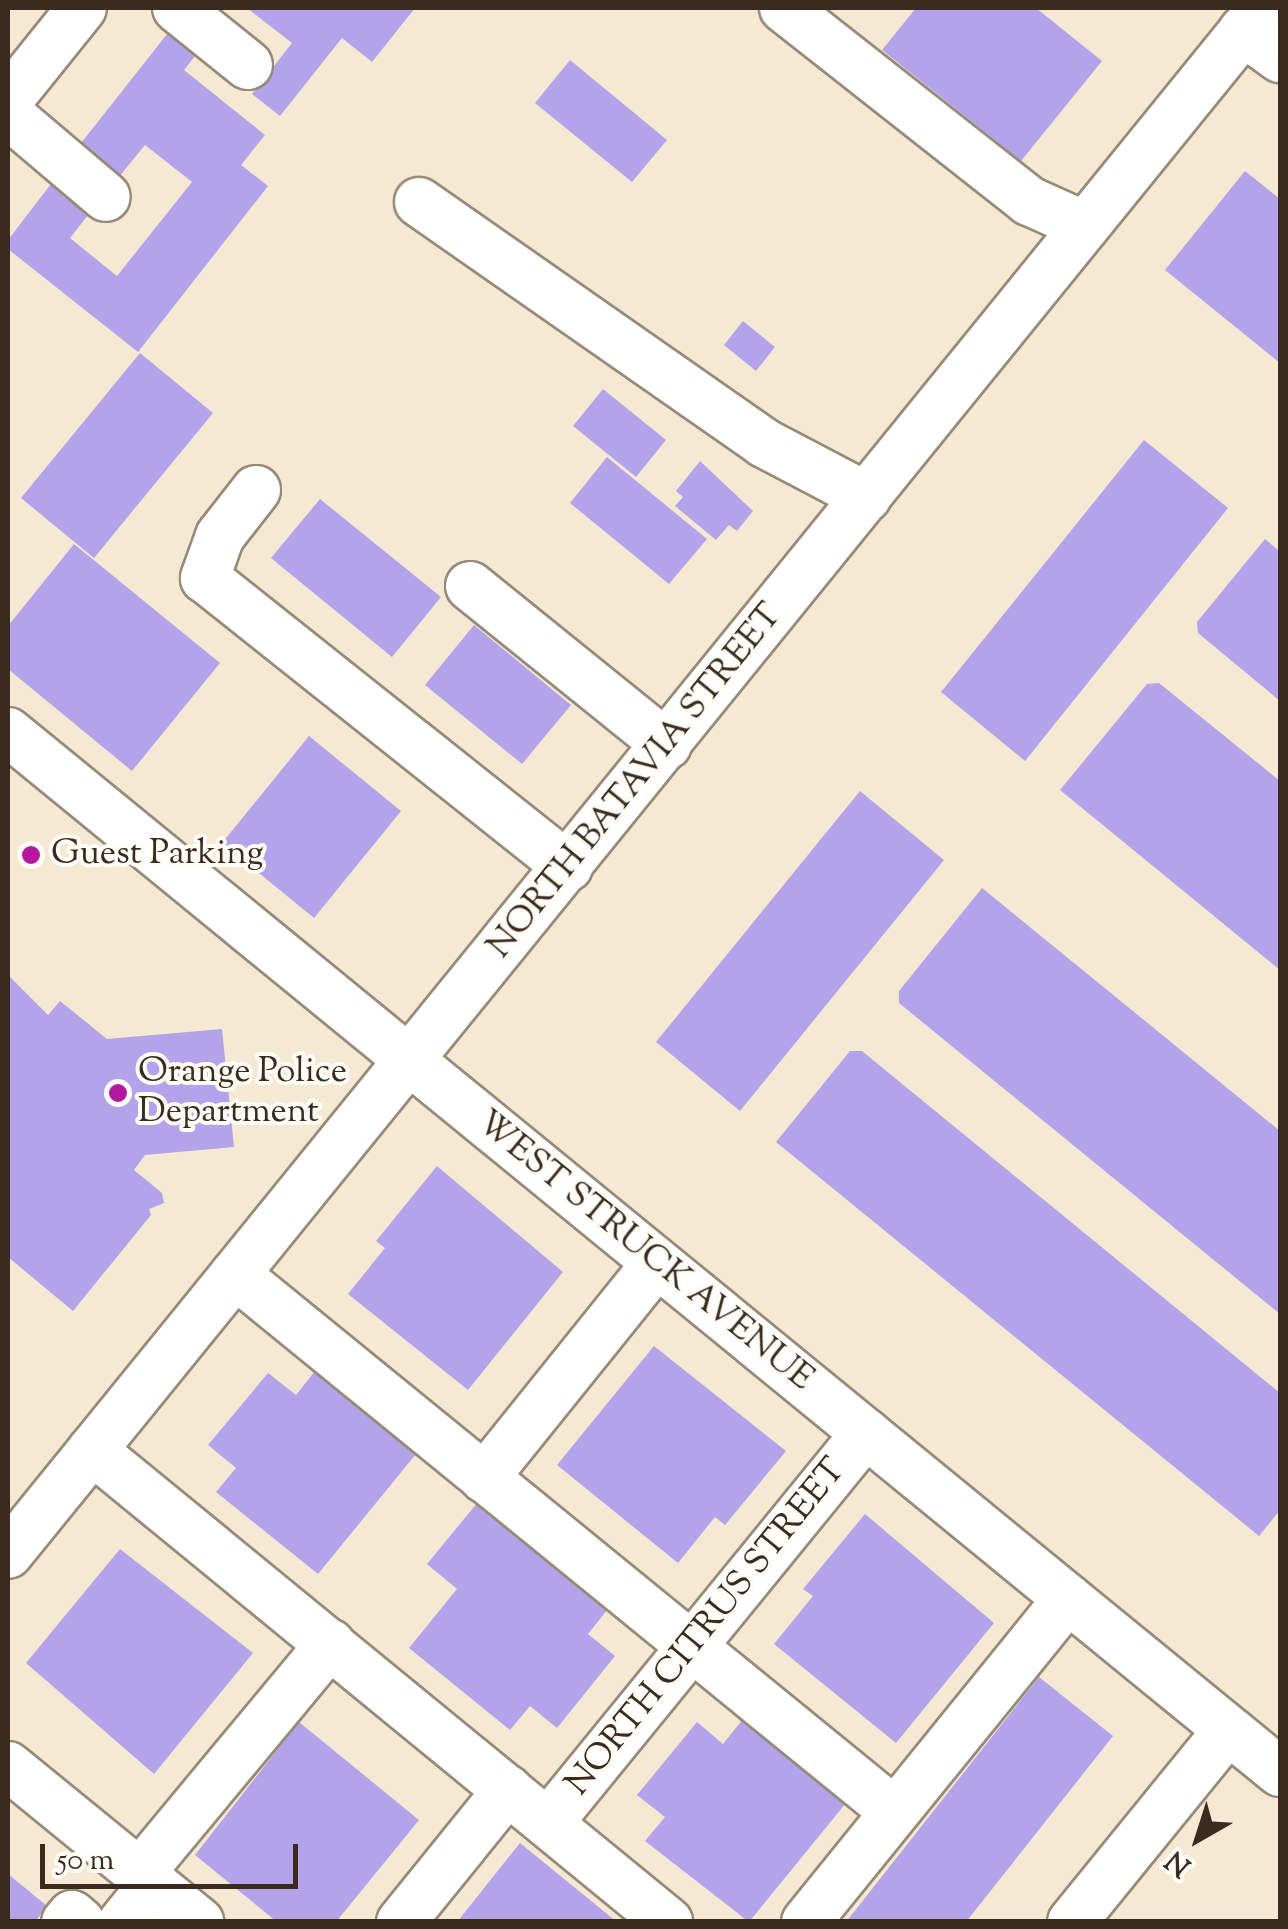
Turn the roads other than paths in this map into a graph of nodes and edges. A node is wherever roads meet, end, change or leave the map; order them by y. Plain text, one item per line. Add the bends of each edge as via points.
1 (82, 8) edge
2 (176, 8) edge
3 (784, 8) edge
4 (1262, 32) edge
5 (248, 65) dead end
6 (8, 100) edge
7 (8, 114) edge
8 (106, 197) dead end
9 (419, 202) dead end
10 (1085, 226) junction
11 (256, 490) dead end
12 (866, 498) junction
13 (470, 586) dead end
14 (8, 732) edge
15 (666, 745) junction
16 (568, 867) junction
17 (409, 1061) junction
18 (657, 1262) junction
19 (236, 1274) junction
20 (866, 1433) junction
21 (92, 1450) junction
22 (484, 1478) junction
23 (8, 1554) edge
24 (1068, 1599) junction
25 (330, 1644) junction
26 (692, 1647) junction
27 (1228, 1730) junction
28 (8, 1766) edge
29 (1280, 1772) edge
30 (508, 1790) junction
31 (894, 1812) junction
32 (548, 1824) junction
33 (147, 1879) junction
34 (66, 1922) edge
35 (80, 1922) edge
36 (124, 1922) edge
37 (200, 1922) edge
38 (401, 1922) edge
39 (668, 1922) edge
40 (806, 1922) edge
41 (1072, 1922) edge

1 - 6 street
2 - 5 street
3 - 10 street via 1029,201
4 - 10 street, NORTH BATAVIA STREET
7 - 8 street
9 - 12 street via 764,443
10 - 12 street, NORTH BATAVIA STREET
11 - 16 street via 220,536 205,578
12 - 15 street, NORTH BATAVIA STREET
13 - 15 street
14 - 17 street, WEST STRUCK AVENUE
15 - 16 street, NORTH BATAVIA STREET
16 - 17 street, NORTH BATAVIA STREET
17 - 18 street, WEST STRUCK AVENUE
17 - 19 street, NORTH BATAVIA STREET
18 - 20 street, WEST STRUCK AVENUE
18 - 22 street
19 - 21 street, NORTH BATAVIA STREET
19 - 22 street
20 - 24 street, WEST STRUCK AVENUE
20 - 26 street, NORTH CITRUS STREET
21 - 23 street, NORTH BATAVIA STREET
21 - 25 street
22 - 26 street
24 - 27 street, WEST STRUCK AVENUE
24 - 31 street
25 - 30 street
25 - 33 street
26 - 31 street
26 - 32 street, NORTH CITRUS STREET
27 - 29 street, WEST STRUCK AVENUE
27 - 41 street
28 - 33 street
30 - 32 street
30 - 38 street
31 - 40 street
32 - 39 street
33 - 36 street
33 - 37 street
34 - 35 street via 72,1915

